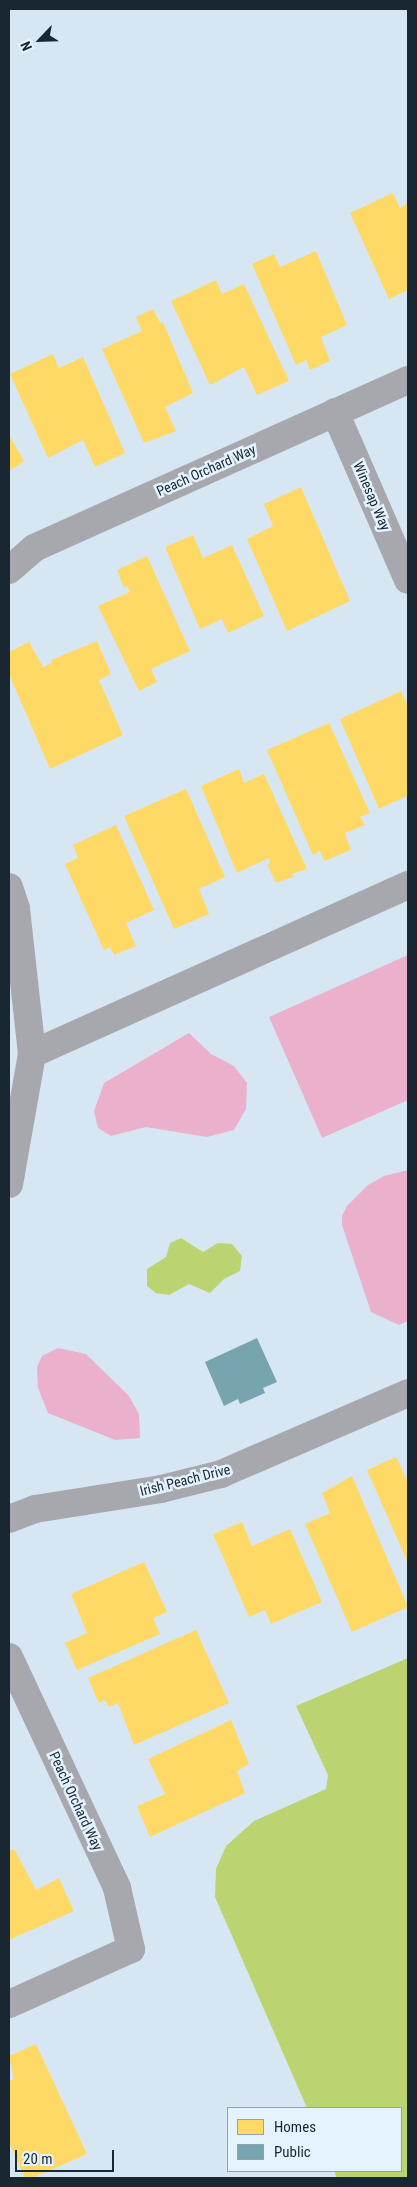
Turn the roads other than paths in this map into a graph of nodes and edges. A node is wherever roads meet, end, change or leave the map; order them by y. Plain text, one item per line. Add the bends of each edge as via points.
1 (408, 380) edge
2 (335, 412) junction
3 (9, 570) edge
4 (408, 580) edge
5 (408, 884) edge
6 (9, 887) edge
7 (32, 1054) junction
8 (9, 1184) edge
9 (408, 1393) edge
10 (9, 1518) edge
11 (9, 1657) edge
12 (9, 2004) edge

1 - 2 street, Peach Orchard Way
2 - 3 street, Peach Orchard Way via 34,548
2 - 4 street, Winesap Way
5 - 7 street
6 - 7 street via 16,909
7 - 8 street
9 - 10 street, Irish Peach Drive via 221,1474 161,1489 35,1509
11 - 12 street, Peach Orchard Way via 117,1888 131,1949

